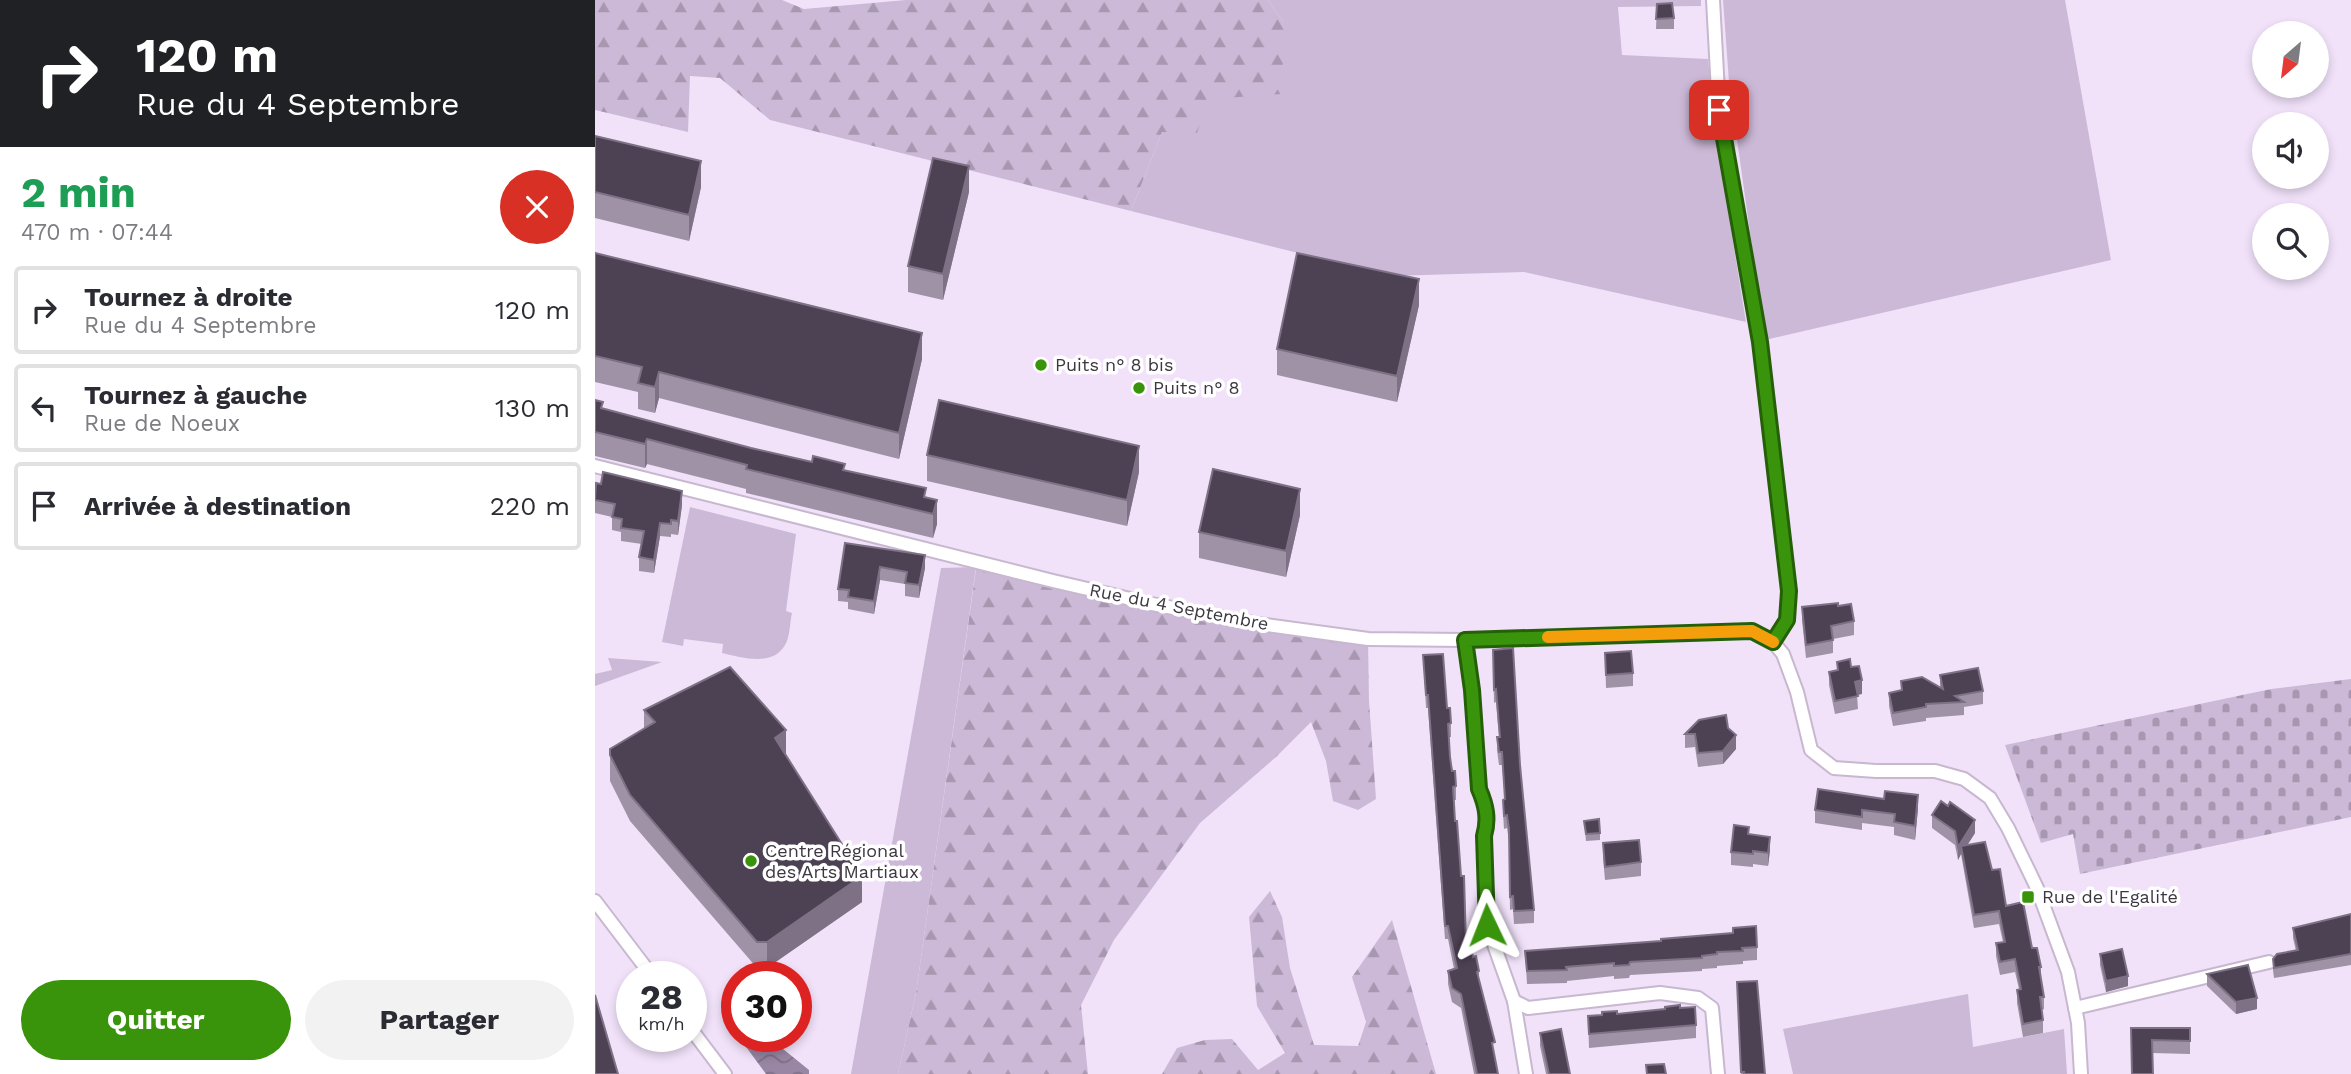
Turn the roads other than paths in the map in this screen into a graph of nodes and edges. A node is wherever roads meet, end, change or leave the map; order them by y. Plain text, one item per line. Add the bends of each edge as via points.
1 (1713, 0) edge
2 (595, 466) edge
3 (1465, 640) junction
4 (1773, 642) junction
5 (595, 901) edge
6 (641, 961) edge
7 (2269, 962) dead end
8 (1514, 1001) junction
9 (2075, 1008) junction
10 (707, 1050) edge
11 (725, 1074) edge
12 (1526, 1074) edge
13 (1718, 1074) edge
14 (2081, 1074) edge

1 - 4 street via 1719,110 1760,342 1789,591 1787,620
2 - 3 street, Rue du 4 Septembre via 1152,604 1367,639
3 - 4 street, Rue du 4 Septembre via 1752,631
3 - 8 street via 1479,789 1487,825 1487,925
4 - 9 street via 1783,654 1797,692 1811,750 1834,768 1935,771 1964,779 1990,798 2037,888 2069,972
5 - 6 street
7 - 9 street
8 - 12 street
8 - 13 street via 1528,1008 1660,993 1698,998 1712,1008
9 - 14 street
10 - 11 street

